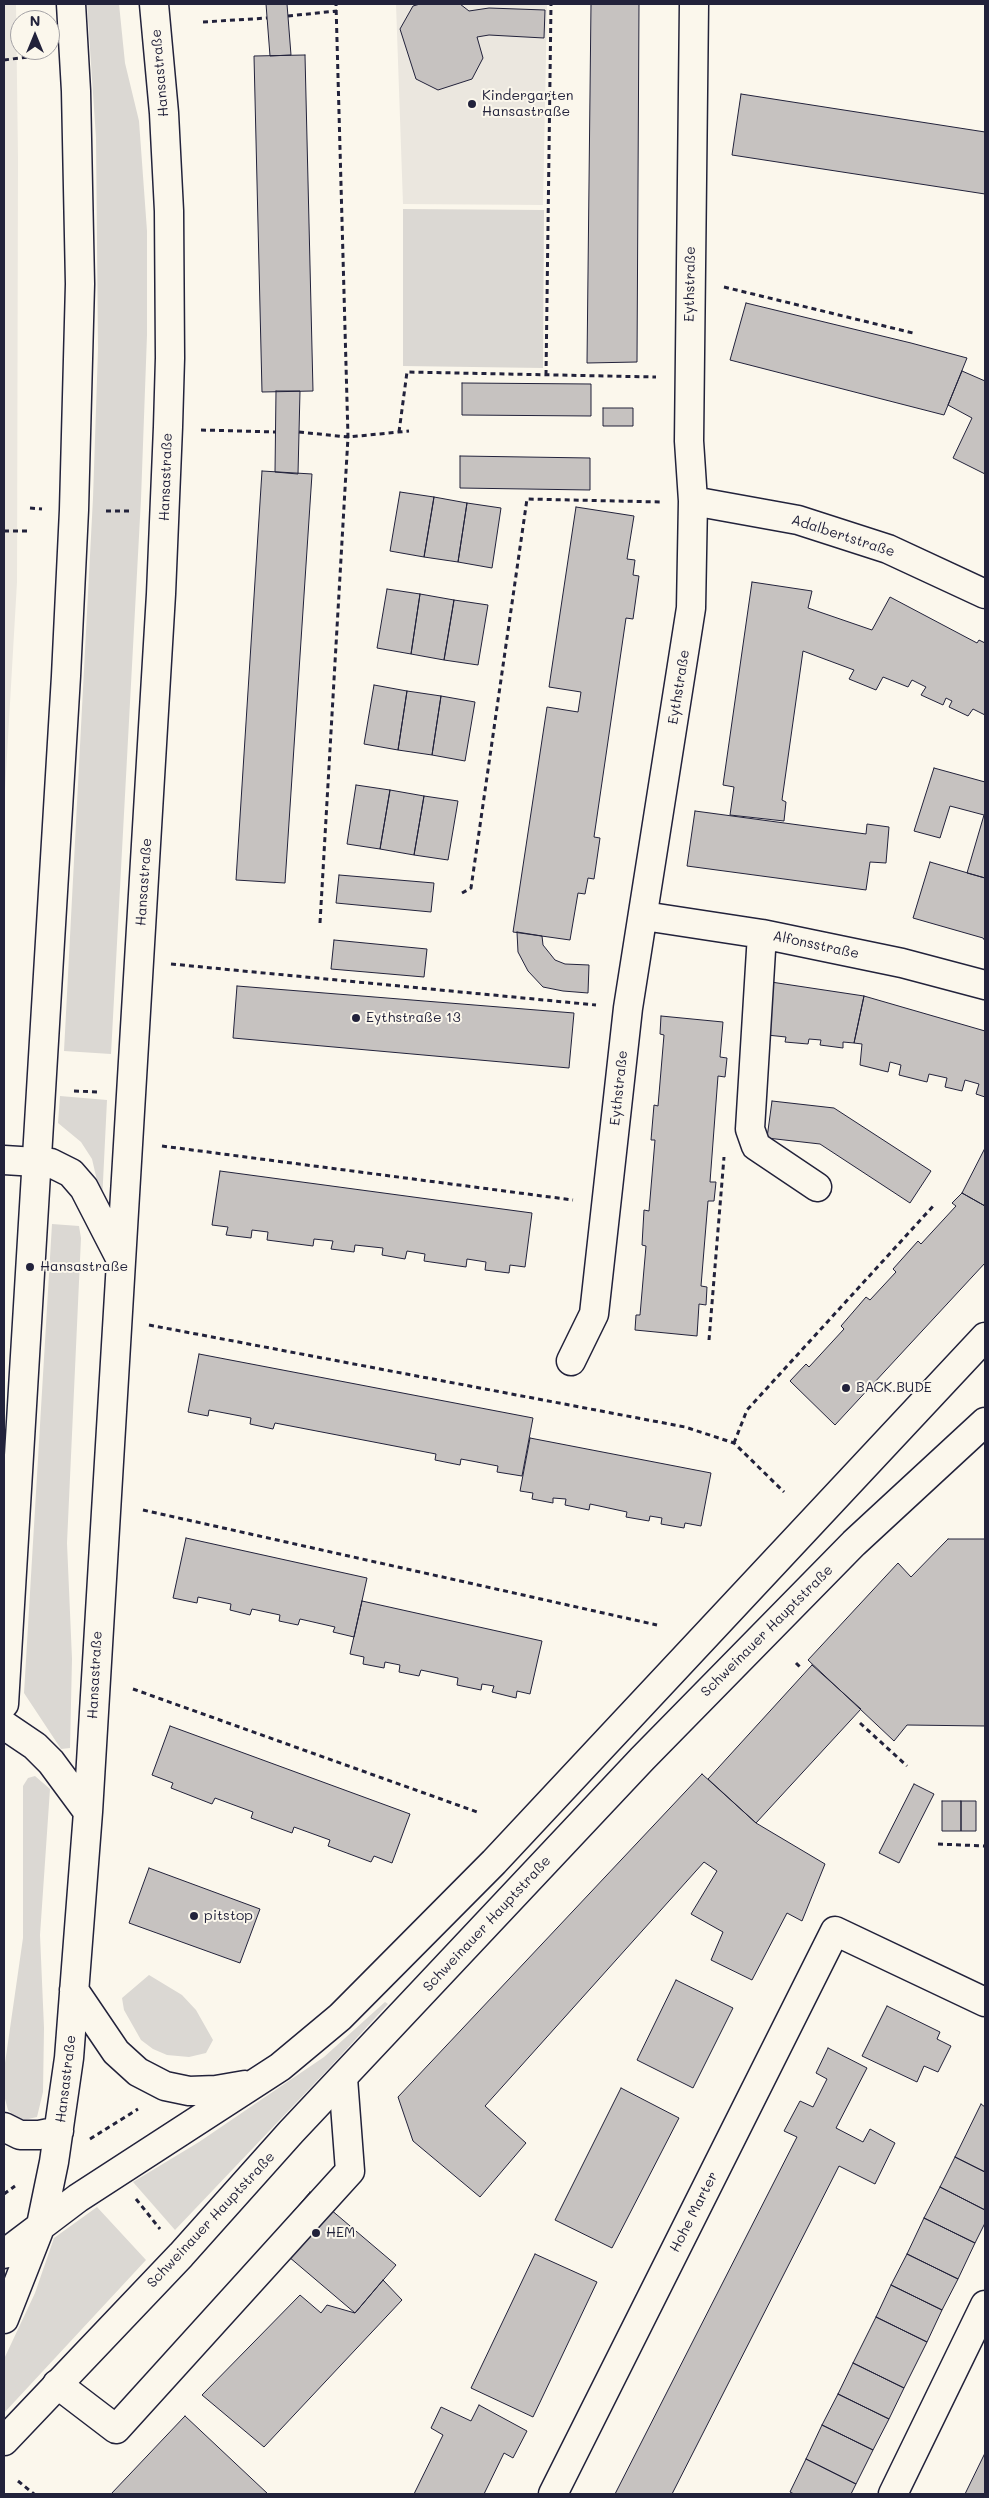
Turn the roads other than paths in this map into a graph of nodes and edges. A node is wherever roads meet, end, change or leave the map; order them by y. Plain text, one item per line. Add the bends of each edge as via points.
1 (70, 4) edge
2 (154, 4) edge
3 (694, 4) edge
4 (693, 500) junction
5 (985, 594) edge
6 (644, 916) junction
7 (762, 934) junction
8 (985, 985) edge
9 (4, 1160) edge
10 (36, 1162) junction
11 (818, 1187) dead end
12 (119, 1256) junction
13 (985, 1337) edge
14 (571, 1361) dead end
15 (985, 1422) edge
16 (4, 1704) edge
17 (4, 1725) edge
18 (88, 1812) junction
19 (74, 1990) junction
20 (985, 2002) edge
21 (343, 2078) junction
22 (255, 2084) junction
23 (4, 2126) edge
24 (59, 2130) junction
25 (41, 2225) junction
26 (4, 2254) edge
27 (985, 2304) edge
28 (4, 2319) edge
29 (57, 2384) junction
30 (4, 2441) edge
31 (553, 2494) edge
32 (893, 2494) edge

1 - 10 main road via 76,91 80,256 74,510
2 - 12 main road, Hansastraße via 169,212 170,358 131,1094
3 - 4 main road, Eythstraße via 689,377
4 - 5 main road, Adalbertstraße via 798,520 888,549
4 - 6 main road, Eythstraße via 691,608
6 - 7 main road, Alfonsstraße
6 - 14 main road, Eythstraße via 628,1008 594,1314
7 - 8 main road, Alfonsstraße via 902,963
7 - 11 main road via 750,1129 756,1146
9 - 10 main road
10 - 12 main road via 51,1163 71,1172 84,1188
10 - 16 main road
12 - 18 main road, Hansastraße
13 - 22 main road via 494,1862 340,2016 307,2046
15 - 21 main road, Schweinauer Hauptstraße via 854,1543 742,1656
17 - 18 main road via 35,1746 51,1762
18 - 19 main road, Hansastraße
19 - 22 main road via 106,2038 138,2072 171,2088 189,2091
19 - 24 main road, Hansastraße
20 - 31 main road, Hohe Marter via 835,1930
21 - 29 main road, Schweinauer Hauptstraße via 182,2255
21 - 29 main road via 350,2171 116,2429
22 - 25 main road
23 - 24 main road via 20,2135
24 - 25 main road, Hansastraße
25 - 26 main road
25 - 28 main road, Hansastraße
27 - 32 main road
29 - 30 main road, Schweinauer Hauptstraße

